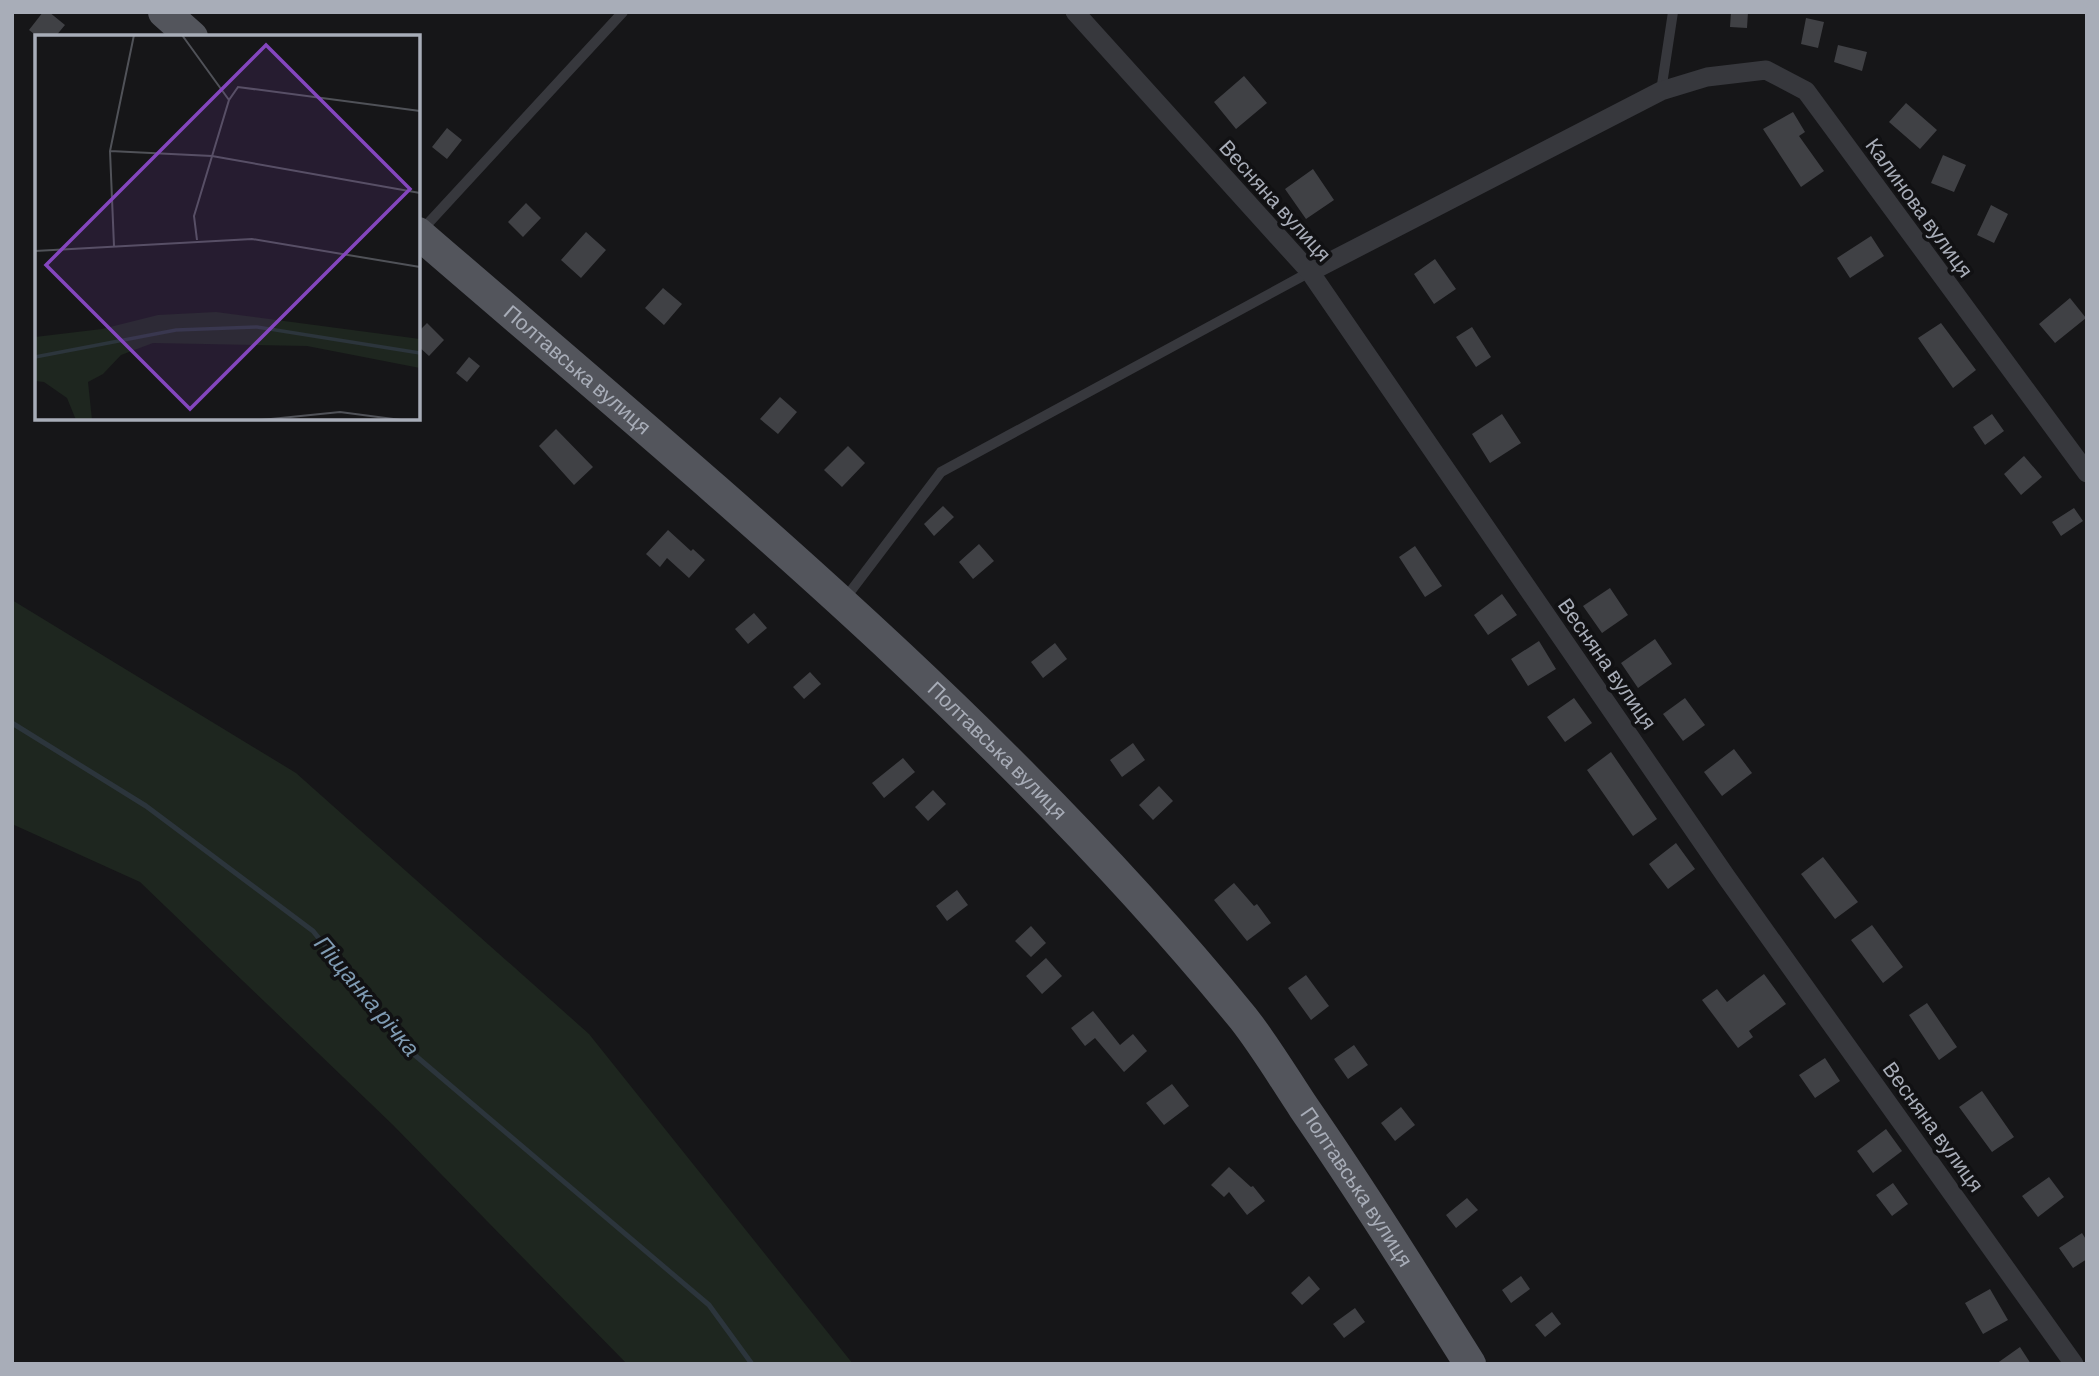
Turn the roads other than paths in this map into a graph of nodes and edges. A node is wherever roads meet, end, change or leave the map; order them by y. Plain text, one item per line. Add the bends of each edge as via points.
1 (164, 12) edge
2 (623, 12) edge
3 (1074, 12) edge
4 (1673, 12) edge
5 (190, 35) edge
6 (1661, 92) junction
7 (420, 231) edge
8 (420, 235) edge
9 (1310, 272) junction
10 (2087, 473) edge
11 (841, 603) junction
12 (1470, 1364) edge
13 (2074, 1364) edge

1 - 5 main road
2 - 7 lane
3 - 9 street, Весняна вулиця
4 - 6 lane
6 - 9 street, Калинова вулиця
6 - 10 street, Калинова вулиця via 1707,77 1766,71 1806,91
8 - 11 main road, Полтавська вулиця
9 - 11 lane via 942,472
9 - 13 street, Весняна вулиця via 1727,878
11 - 12 main road, Полтавська вулиця via 962,715 1107,862 1245,1021 1351,1176

